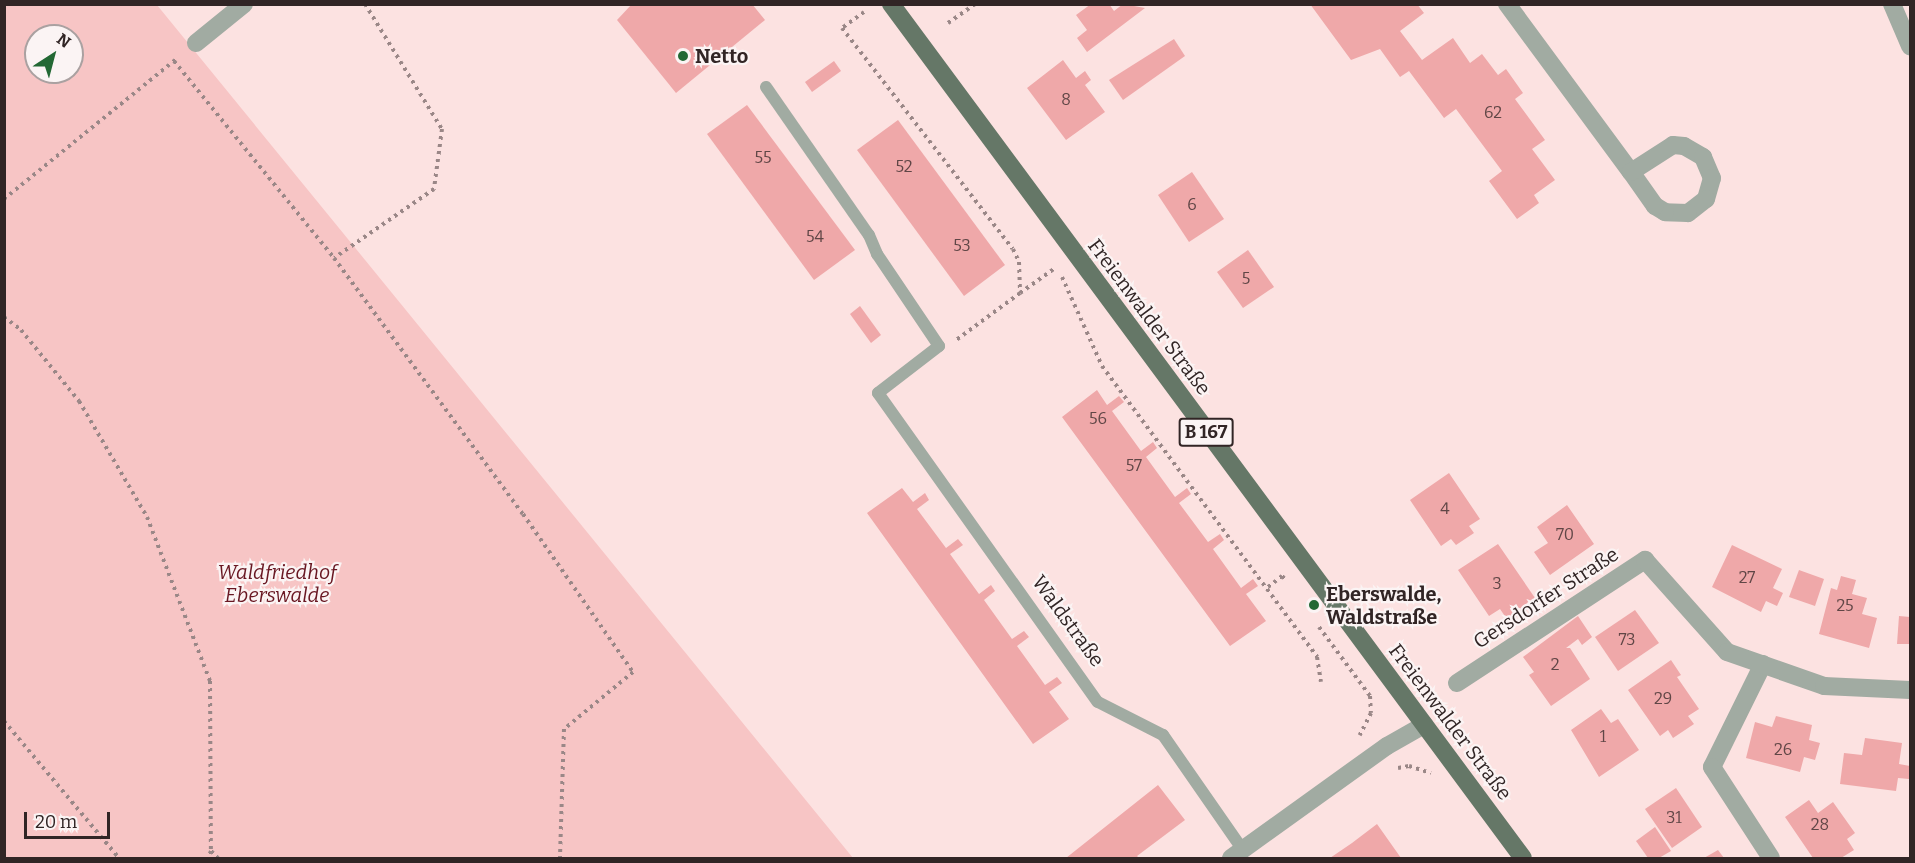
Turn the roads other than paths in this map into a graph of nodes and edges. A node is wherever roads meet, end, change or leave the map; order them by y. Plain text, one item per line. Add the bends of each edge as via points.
1 (244, 4) edge
2 (891, 4) edge
3 (1507, 4) edge
4 (1892, 4) edge
5 (196, 43) road end
6 (1911, 46) edge
7 (766, 87) dead end
8 (1630, 172) junction
9 (1763, 664) junction
10 (1457, 683) dead end
11 (1911, 690) edge
12 (1424, 725) junction
13 (1237, 854) edge
14 (1523, 858) edge
15 (1771, 858) edge

1 - 5 street
2 - 12 main road, Freienwalder Straße / B 167
3 - 8 street
4 - 6 street
7 - 13 lane, Waldstraße via 869,235 877,254 939,346 878,393 1098,702 1163,735
8 - 8 street via 1655,206 1665,212 1688,213 1706,200 1711,189 1709,167 1703,157 1684,146 1662,149
9 - 10 street, Gersdorfer Straße via 1727,652 1645,560
9 - 11 street, Gersdorfer Straße via 1824,686
9 - 15 street via 1712,767
12 - 13 street, Waldstraße via 1388,746
12 - 14 main road, Freienwalder Straße / B 167

